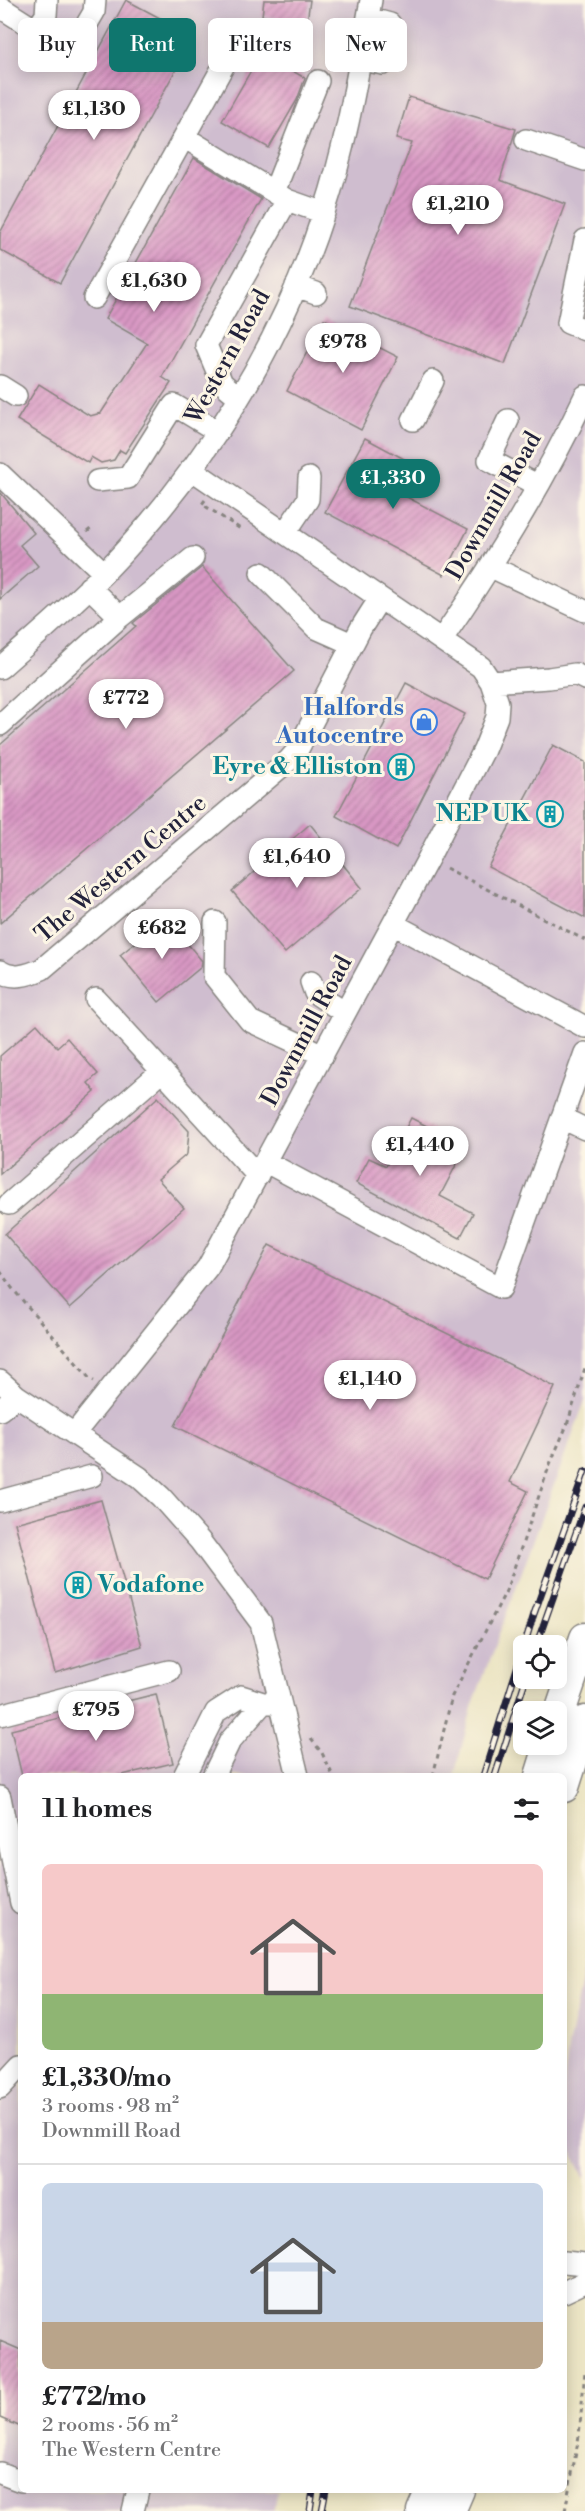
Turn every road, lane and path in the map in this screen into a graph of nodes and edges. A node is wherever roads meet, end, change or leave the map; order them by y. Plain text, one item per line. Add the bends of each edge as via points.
1 (47, 0) edge
2 (95, 0) edge
3 (0, 7) edge
4 (369, 9) edge
5 (18, 18) edge
6 (44, 18) edge
7 (90, 18) edge
8 (382, 18) edge
9 (220, 72) edge
10 (359, 72) edge
11 (318, 81) dead end
12 (184, 137) junction
13 (526, 140) dead end
14 (585, 160) edge
15 (280, 196) junction
16 (324, 213) junction
17 (585, 240) edge
18 (94, 298) dead end
19 (585, 330) edge
20 (435, 388) dead end
21 (585, 396) edge
22 (239, 398) junction
23 (418, 422) dead end
24 (510, 426) dead end
25 (218, 431) junction
26 (577, 431) edge
27 (191, 469) junction
28 (0, 474) edge
29 (309, 478) dead end
30 (97, 481) dead end
31 (537, 485) junction
32 (285, 533) junction
33 (193, 558) dead end
34 (491, 567) junction
35 (261, 573) dead end
36 (96, 580) junction
37 (380, 598) junction
38 (585, 611) edge
39 (120, 617) junction
40 (442, 639) junction
41 (352, 644) junction
42 (5, 655) edge
43 (585, 679) edge
44 (491, 682) junction
45 (0, 725) edge
46 (443, 866) dead end
47 (215, 922) dead end
48 (393, 924) junction
49 (585, 940) edge
50 (0, 971) edge
51 (311, 982) dead end
52 (96, 999) dead end
53 (345, 1013) junction
54 (585, 1027) edge
55 (585, 1053) edge
56 (323, 1055) junction
57 (162, 1071) junction
58 (562, 1118) junction
59 (585, 1129) edge
60 (262, 1169) junction
61 (9, 1204) dead end
62 (0, 1271) edge
63 (585, 1368) edge
64 (0, 1381) edge
65 (96, 1382) dead end
66 (17, 1396) junction
67 (0, 1410) edge
68 (74, 1434) junction
69 (92, 1476) dead end
70 (0, 1501) edge
71 (585, 1638) edge
72 (169, 1671) dead end
73 (564, 1701) edge
74 (272, 1703) junction
75 (0, 1715) edge
76 (585, 1721) edge
77 (547, 1755) edge
78 (186, 1773) edge
79 (215, 1773) edge
80 (297, 1773) edge
81 (434, 1773) edge
82 (541, 1773) edge
83 (567, 1778) edge
84 (0, 1797) edge
85 (18, 1888) edge
86 (13, 2066) edge
87 (0, 2088) edge
88 (567, 2262) edge
89 (585, 2264) edge
90 (585, 2282) edge
91 (567, 2291) edge
92 (585, 2371) edge
93 (0, 2473) edge
94 (18, 2480) edge
95 (137, 2493) edge
96 (430, 2493) edge
97 (458, 2493) edge
98 (132, 2511) edge
99 (422, 2511) edge
100 (450, 2511) edge
101 (565, 2511) edge

1 - 6 street
2 - 7 street
3 - 5 street
4 - 8 street
9 - 12 street
10 - 16 street, Western Road
11 - 15 street
12 - 15 street
12 - 18 street
13 - 14 street
15 - 16 street
15 - 22 street via 206,345 222,383
16 - 22 street, Western Road via 306,289
17 - 19 street via 568,323
20 - 23 street
21 - 26 street, Downmill Road
22 - 25 street, Western Road
24 - 31 street via 489,460
25 - 27 street, Western Road
25 - 30 street via 174,405 128,478
26 - 31 street, Downmill Road
27 - 32 street, Downmill Road
27 - 36 street, Western Road
28 - 36 street
29 - 32 street via 308,499
31 - 34 street, Downmill Road
32 - 37 street, Downmill Road
33 - 39 street
34 - 38 street
34 - 40 street, Downmill Road
35 - 41 street via 316,628
36 - 39 street
36 - 42 street, Western Road
37 - 40 street, Downmill Road
37 - 41 street, The Western Centre
39 - 45 street
40 - 44 street, Downmill Road via 482,667
41 - 50 street, The Western Centre via 289,760 42,969 22,976 7,976
43 - 44 street via 575,674
44 - 48 street, Downmill Road via 498,703 497,717 451,833
46 - 49 path
47 - 56 street via 214,976 250,1021
48 - 53 street, Downmill Road
48 - 54 street
51 - 53 street via 315,993
52 - 57 street
53 - 56 street, Downmill Road
55 - 58 street
56 - 60 street, Downmill Road
57 - 60 street
57 - 61 street
58 - 59 street
58 - 60 street via 501,1288
60 - 68 street, Downmill Road via 208,1268
62 - 65 path
63 - 81 path via 507,1591 452,1696
64 - 66 street
66 - 67 street
66 - 68 street
68 - 74 street via 139,1477 161,1497 248,1594 261,1623
69 - 70 street
71 - 73 highway
72 - 75 street
74 - 78 street via 241,1696 216,1712
74 - 79 street via 231,1741
74 - 80 street
76 - 83 highway
77 - 82 highway
84 - 85 street
86 - 87 street
88 - 89 street
90 - 91 street
92 - 101 path via 579,2436
93 - 94 street
95 - 98 street
96 - 99 highway
97 - 100 highway

